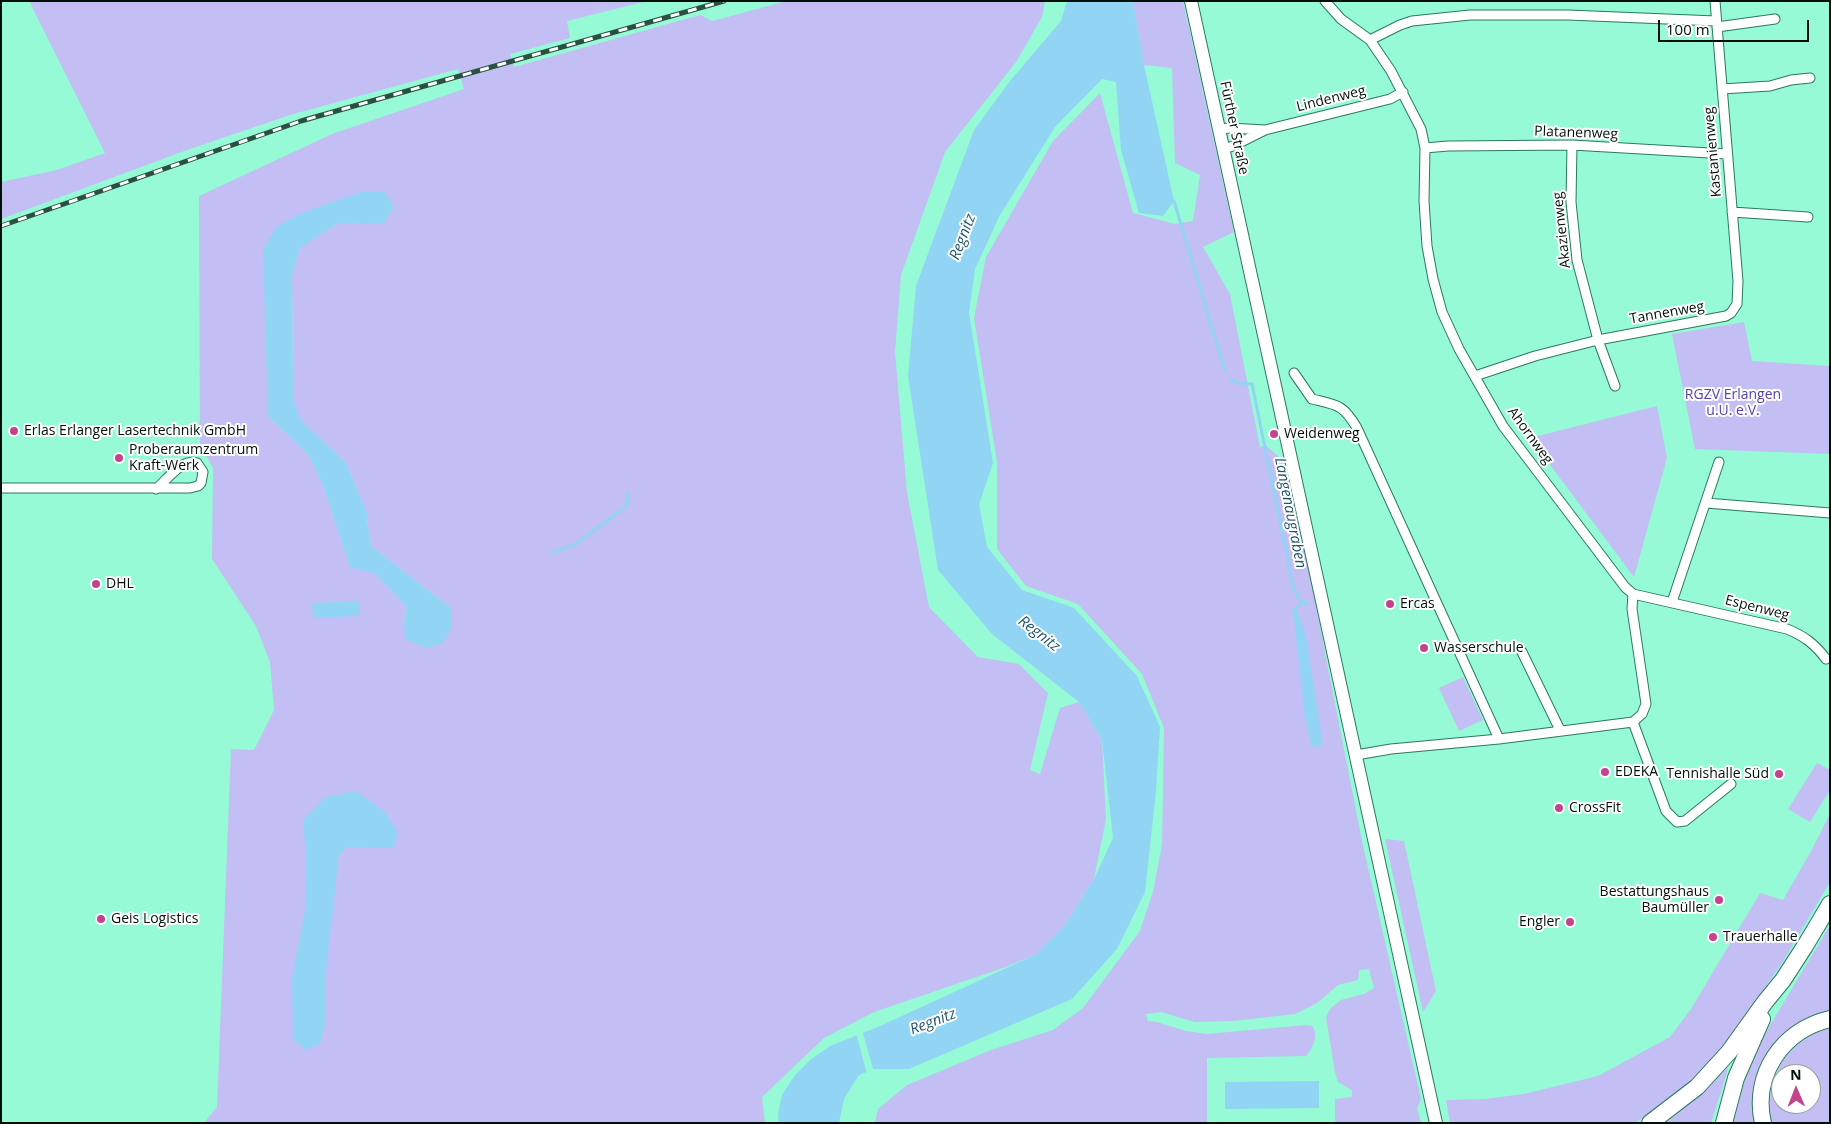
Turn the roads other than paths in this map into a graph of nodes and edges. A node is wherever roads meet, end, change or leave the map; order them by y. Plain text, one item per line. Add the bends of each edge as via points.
1 (1190, 1) edge
2 (1325, 1) edge
3 (1715, 1) edge
4 (1775, 19) dead end
5 (1717, 24) junction
6 (1370, 40) junction
7 (1810, 78) dead end
8 (1722, 90) junction
9 (1403, 92) junction
10 (1219, 129) junction
11 (1265, 130) junction
12 (1572, 145) junction
13 (1425, 148) junction
14 (1223, 149) junction
15 (1726, 154) junction
16 (1732, 212) junction
17 (1808, 216) dead end
18 (1736, 304) joint
19 (1598, 340) junction
20 (1294, 373) dead end
21 (1475, 376) junction
22 (1615, 386) dead end
23 (1719, 462) dead end
24 (1, 488) edge
25 (156, 489) junction
26 (1706, 503) junction
27 (1830, 513) edge
28 (1633, 594) junction
29 (1672, 602) junction
30 (1522, 652) dead end
31 (1826, 658) dead end
32 (1633, 722) junction
33 (1560, 730) junction
34 (1499, 739) junction
35 (1356, 755) junction
36 (1731, 784) dead end
37 (1830, 904) edge
38 (1783, 980) junction
39 (1830, 1019) edge
40 (1436, 1123) edge
41 (1650, 1123) edge
42 (1724, 1123) edge
43 (1763, 1123) edge

1 - 10 street, Fürther Straße
2 - 6 street, Ahornweg via 1341,19
3 - 5 street, Kastanienweg
4 - 5 street
5 - 6 street via 1568,14 1470,15 1412,21
5 - 8 street, Kastanienweg
6 - 9 street, Ahornweg
7 - 8 street, Kastanienweg via 1770,86
8 - 15 street, Kastanienweg
9 - 11 street, Lindenweg via 1390,99
9 - 13 street, Ahornweg via 1421,130
10 - 11 street, Lindenweg
10 - 14 street, Fürther Straße
11 - 14 street, Lindenweg
12 - 13 street, Platanenweg
12 - 15 street, Platanenweg
12 - 19 street, Akazienweg via 1570,202 1577,260
13 - 21 street, Ahornweg via 1426,237 1433,279 1442,312
14 - 35 street, Fürther Straße
15 - 16 street, Kastanienweg
16 - 17 street, Kastanienweg
16 - 18 street, Kastanienweg via 1738,280
18 - 19 street, Tannenweg via 1726,316
19 - 21 street, Tannenweg
19 - 22 street
20 - 34 street via 1312,399 1338,405 1349,414 1357,428
21 - 28 street, Ahornweg via 1503,426
23 - 26 street
24 - 25 street
25 - 25 street via 194,487 201,482 203,472 197,463 187,462
26 - 27 street
26 - 29 street
28 - 29 street, Espenweg
28 - 32 street via 1632,609 1646,704 1642,714
29 - 31 street, Espenweg via 1786,628 1816,645
30 - 33 street
32 - 33 street
32 - 36 street via 1666,811 1677,822 1685,821
33 - 34 street
34 - 35 street
35 - 40 street, Fürther Straße
37 - 38 highway
38 - 41 highway via 1716,1069
38 - 42 highway via 1744,1057
39 - 43 highway via 1799,1032 1775,1055 1762,1085 1760,1106

